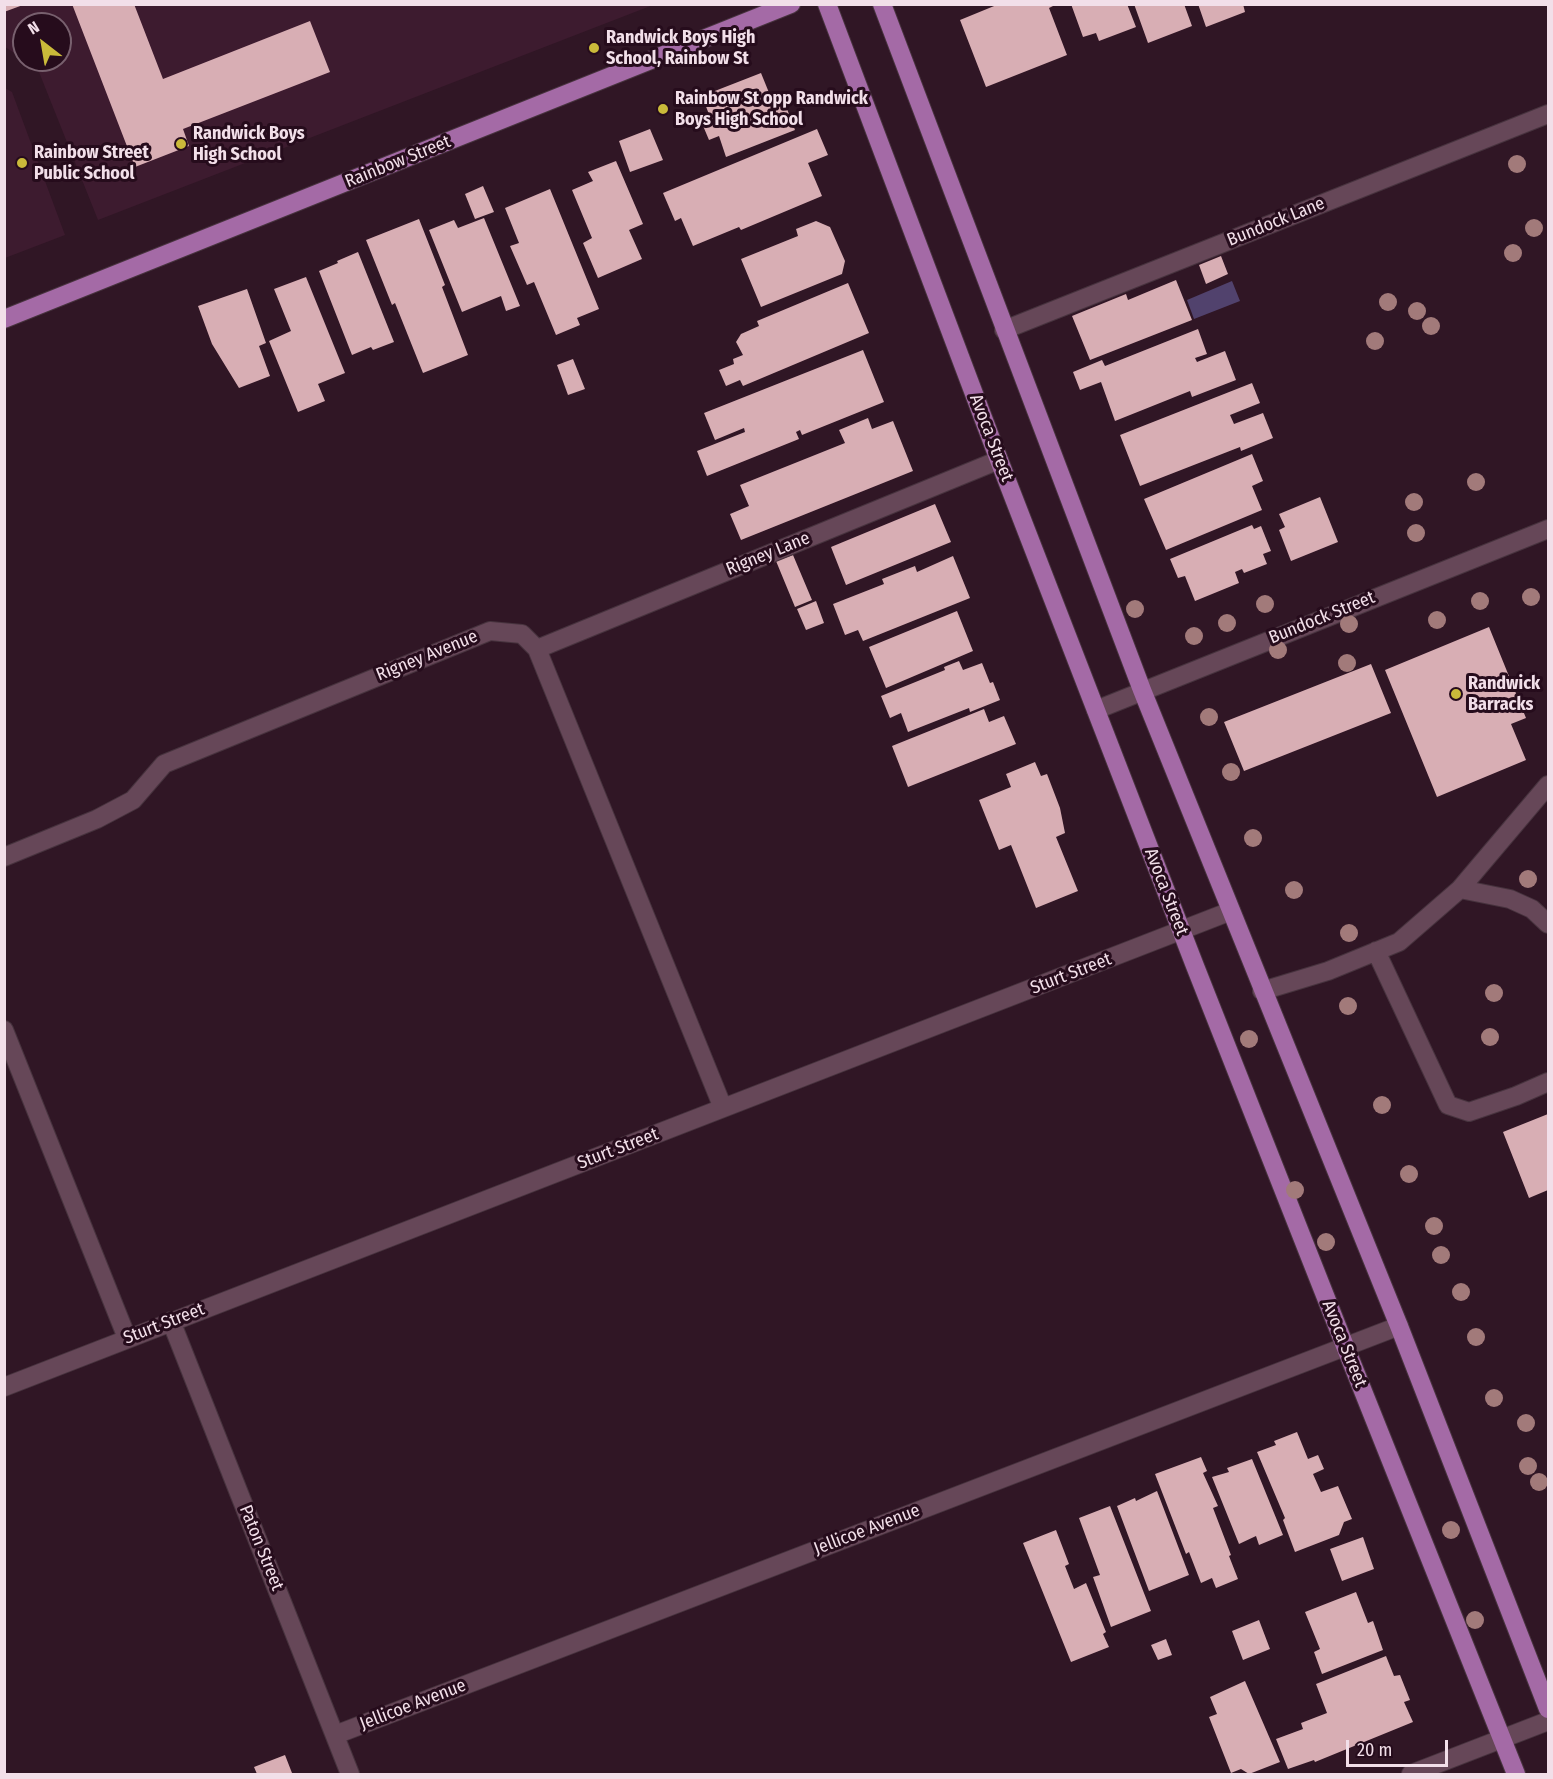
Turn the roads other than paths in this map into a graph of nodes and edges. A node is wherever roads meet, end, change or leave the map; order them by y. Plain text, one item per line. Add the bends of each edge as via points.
1 (791, 4) edge
2 (827, 4) edge
3 (882, 4) edge
4 (1548, 114) edge
5 (4, 319) edge
6 (1004, 330) junction
7 (999, 460) junction
8 (1548, 529) edge
9 (537, 648) junction
10 (1142, 690) junction
11 (1096, 710) junction
12 (1548, 785) edge
13 (4, 857) edge
14 (1460, 889) junction
15 (1231, 911) junction
16 (1548, 924) edge
17 (1182, 930) junction
18 (1376, 951) junction
19 (1262, 992) junction
20 (4, 1030) edge
21 (1548, 1082) edge
22 (723, 1108) junction
23 (171, 1321) junction
24 (1399, 1326) junction
25 (127, 1338) junction
26 (1344, 1346) junction
27 (4, 1387) edge
28 (1548, 1709) edge
29 (1548, 1721) edge
30 (335, 1735) junction
31 (1502, 1739) junction
32 (350, 1774) edge
33 (1411, 1774) edge
34 (1516, 1774) edge

1 - 5 main road, Rainbow Street
2 - 7 main road, Avoca Street
3 - 6 main road
4 - 6 street, Bundock Lane
6 - 10 main road
7 - 9 street, Rigney Lane
7 - 11 main road, Avoca Street
8 - 10 street, Bundock Street
9 - 13 street, Rigney Avenue via 522,634 490,631 164,764 133,800
9 - 22 street
10 - 11 street, Bundock Street
10 - 15 main road
11 - 17 main road, Avoca Street
12 - 14 street
14 - 16 street via 1510,899 1532,909
14 - 18 street via 1399,942
15 - 17 street, Sturt Street
15 - 19 main road
17 - 22 street, Sturt Street
17 - 26 main road, Avoca Street
18 - 19 street
18 - 21 street via 1448,1105 1469,1112
19 - 24 main road
20 - 25 street
22 - 23 street, Sturt Street
23 - 25 street, Sturt Street
23 - 30 street, Paton Street
24 - 26 street, Jellicoe Avenue
24 - 28 main road
25 - 27 street, Sturt Street
26 - 30 street, Jellicoe Avenue
26 - 31 main road, Avoca Street
29 - 31 street
30 - 32 street, Paton Street
31 - 33 street
31 - 34 main road, Avoca Street

